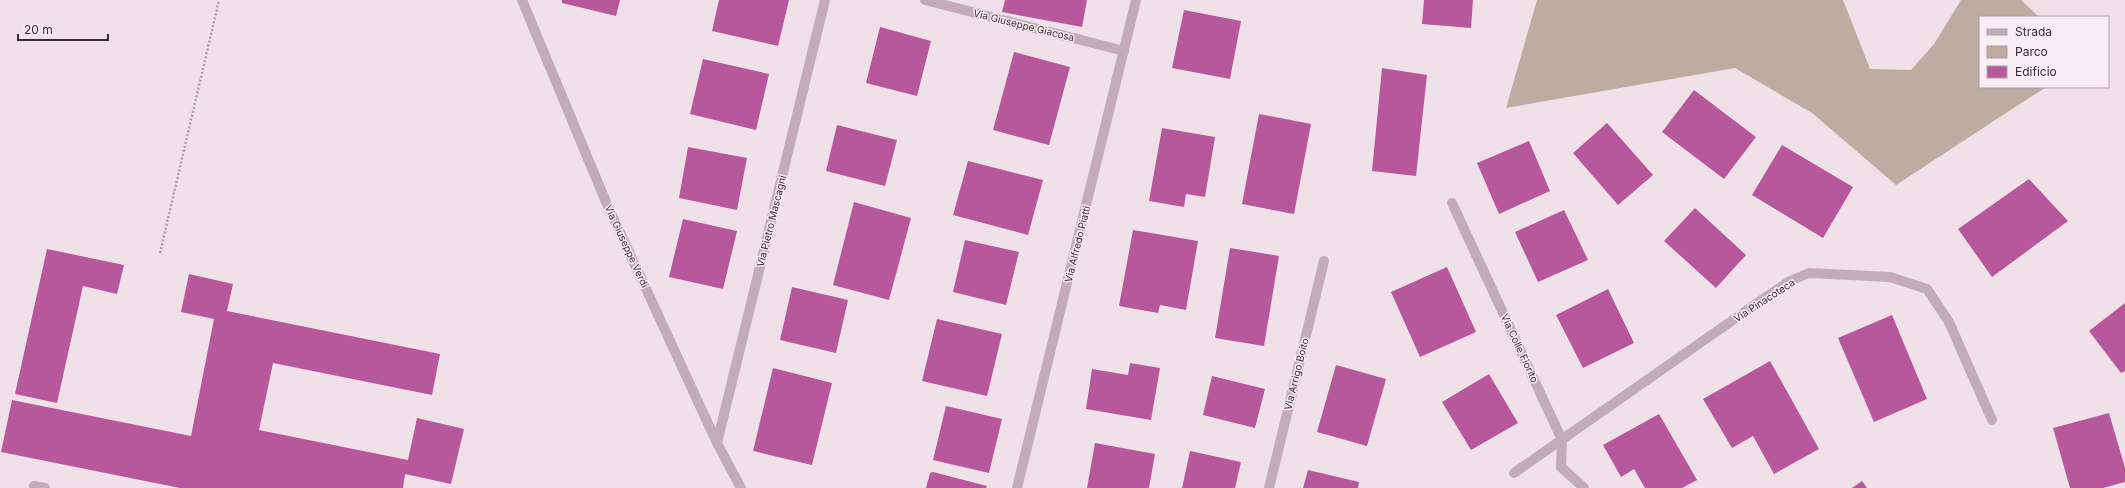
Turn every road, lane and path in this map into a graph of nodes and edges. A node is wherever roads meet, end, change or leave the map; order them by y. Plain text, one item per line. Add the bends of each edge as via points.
1 (219, 0) edge
2 (522, 0) edge
3 (825, 0) edge
4 (925, 0) edge
5 (1136, 0) edge
6 (1124, 51) junction
7 (1452, 204) dead end
8 (160, 253) dead end
9 (1324, 261) dead end
10 (1992, 420) dead end
11 (1562, 440) junction
12 (717, 443) junction
13 (1514, 473) dead end
14 (34, 486) dead end
15 (45, 488) edge
16 (741, 488) edge
17 (1017, 488) edge
18 (1269, 488) edge
19 (1584, 488) edge

1 - 8 path
2 - 12 street, Via Giuseppe Verdi via 606,202
3 - 12 street, Via Pietro Mascagni
4 - 6 street, Via Giuseppe Giacosa
5 - 6 street, Via Alfredo Piatti
6 - 17 street, Via Alfredo Piatti
7 - 11 street, Via Colle Fiorito
9 - 18 street, Via Arrigo Boito
10 - 11 street, Via Pinacoteca via 1949,322 1927,290 1890,277 1809,273 1790,281 1762,299
11 - 13 street, Via Pinacoteca
11 - 19 street, Via Colle Fiorito via 1561,467
12 - 16 street, Via Giuseppe Verdi
14 - 15 street

